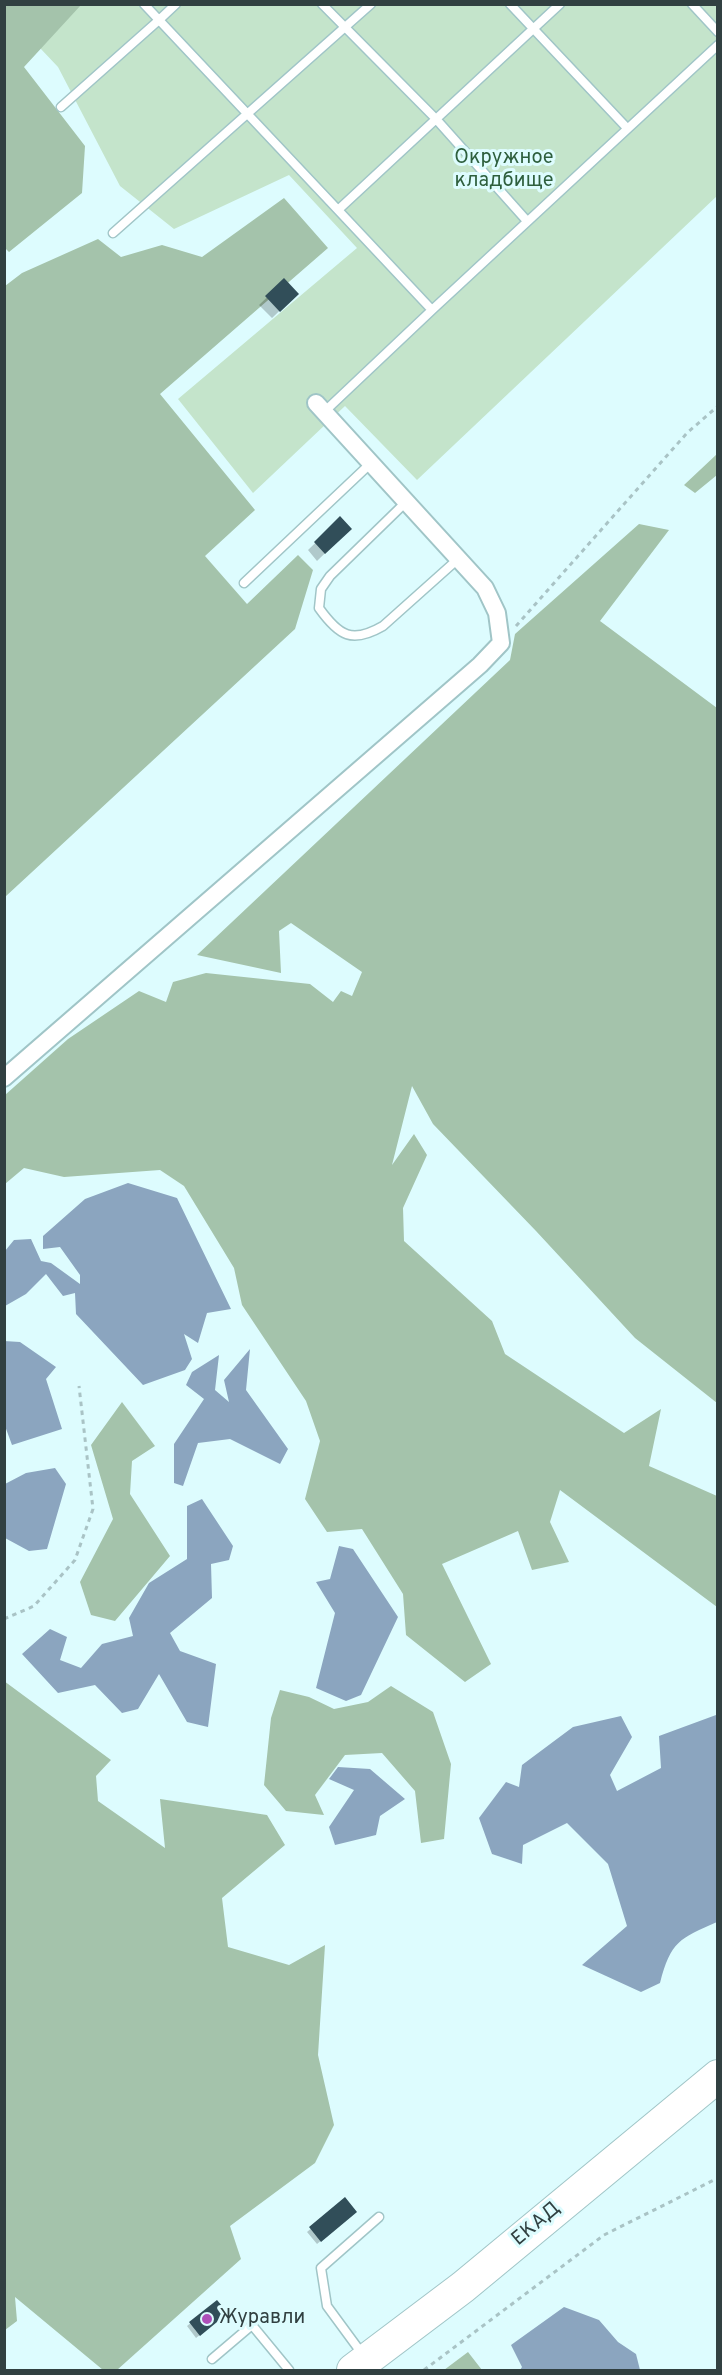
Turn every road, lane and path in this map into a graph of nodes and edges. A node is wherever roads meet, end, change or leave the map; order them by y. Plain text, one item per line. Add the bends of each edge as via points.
1 (144, 4) edge
2 (176, 4) edge
3 (322, 4) edge
4 (371, 4) edge
5 (510, 4) edge
6 (560, 4) edge
7 (692, 4) edge
8 (159, 20) junction
9 (346, 28) junction
10 (534, 28) junction
11 (717, 32) edge
12 (717, 45) edge
13 (62, 107) dead end
14 (248, 114) junction
15 (436, 119) junction
16 (627, 128) junction
17 (338, 210) junction
18 (527, 221) junction
19 (113, 233) dead end
20 (432, 310) junction
21 (717, 406) edge
22 (320, 408) joint
23 (371, 463) junction
24 (406, 502) junction
25 (458, 559) junction
26 (244, 583) dead end
27 (501, 643) junction
28 (4, 1078) edge
29 (79, 1386) dead end
30 (4, 1619) edge
31 (717, 2076) edge
32 (717, 2178) edge
33 (379, 2217) dead end
34 (212, 2359) dead end
35 (360, 2365) edge
36 (289, 2370) edge
37 (424, 2370) edge

1 - 8 lane
2 - 8 lane
3 - 9 lane
4 - 9 lane
5 - 10 lane
6 - 10 lane
7 - 11 lane
8 - 13 lane
8 - 14 lane
9 - 14 lane
9 - 15 lane
10 - 15 lane
10 - 16 lane
12 - 16 lane
14 - 17 lane
14 - 19 lane
15 - 17 lane
15 - 18 lane
16 - 18 lane
17 - 20 lane
18 - 20 lane
20 - 22 lane
21 - 27 path via 687,433
22 - 23 street
23 - 24 street
23 - 26 lane
24 - 25 street
24 - 25 lane via 321,589 319,608 332,626 351,637 369,634
25 - 27 street via 485,588 497,613
27 - 28 street
29 - 30 path via 93,1509 75,1560 34,1606
31 - 35 highway, ЕКАД via 463,2287
32 - 37 path via 604,2235
33 - 35 lane via 321,2268 327,2306
34 - 36 lane via 252,2325

